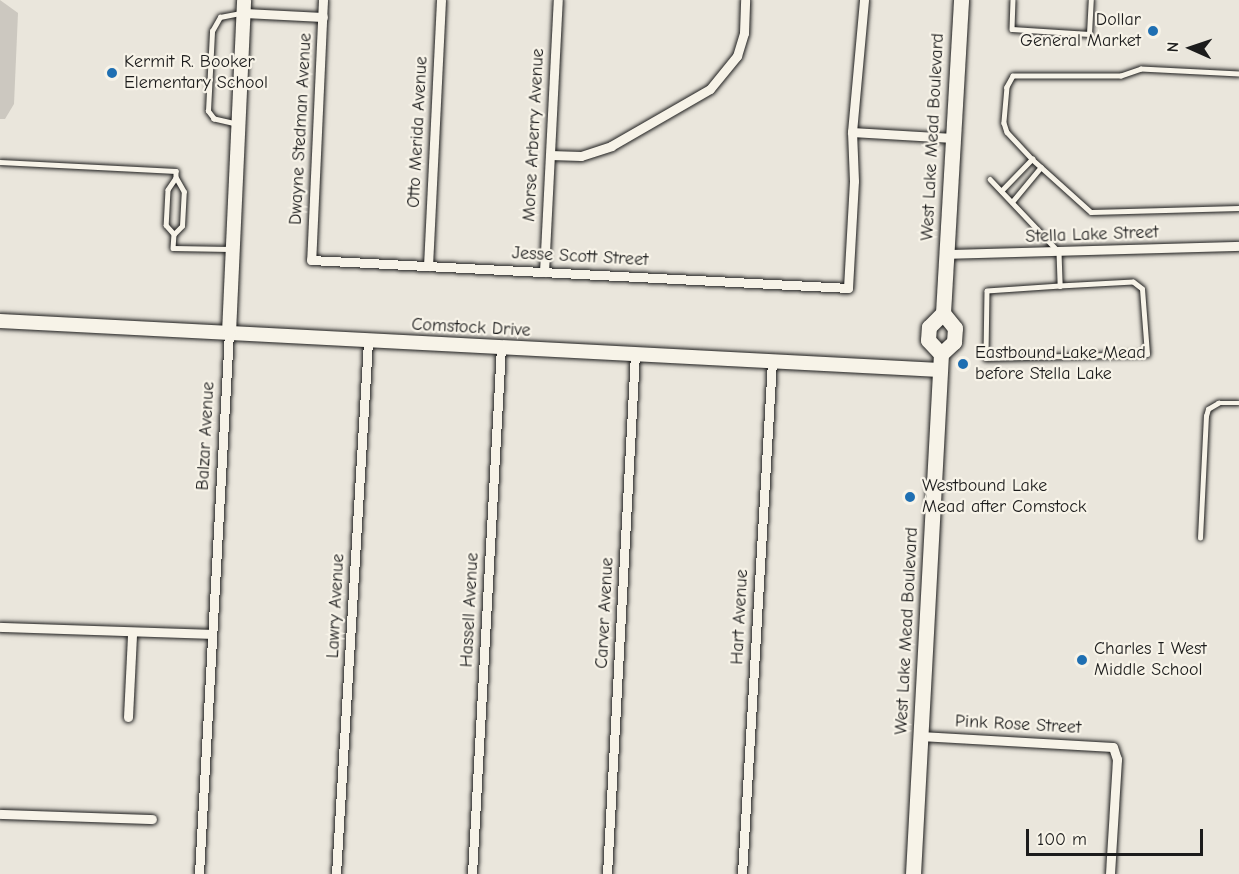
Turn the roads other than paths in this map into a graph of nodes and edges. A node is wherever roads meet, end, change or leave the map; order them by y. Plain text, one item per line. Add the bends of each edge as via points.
1 (324, 0) edge
2 (441, 0) edge
3 (558, 0) edge
4 (745, 0) edge
5 (864, 0) edge
6 (961, 0) edge
7 (1013, 0) edge
8 (1090, 0) edge
9 (244, 6) edge
10 (323, 17) junction
11 (1239, 74) edge
12 (239, 125) junction
13 (852, 132) junction
14 (953, 138) junction
15 (550, 155) junction
16 (1032, 159) junction
17 (0, 162) edge
18 (1041, 167) junction
19 (176, 178) junction
20 (990, 179) dead end
21 (1002, 191) junction
22 (1012, 202) junction
23 (1239, 208) edge
24 (174, 234) junction
25 (1239, 246) edge
26 (233, 249) junction
27 (1059, 252) junction
28 (946, 254) junction
29 (311, 260) joint
30 (428, 266) junction
31 (544, 272) junction
32 (1060, 286) junction
33 (943, 313) junction
34 (0, 321) edge
35 (229, 333) junction
36 (368, 340) junction
37 (501, 347) junction
38 (635, 354) junction
39 (941, 354) junction
40 (772, 362) junction
41 (940, 370) junction
42 (1239, 403) edge
43 (1200, 538) dead end
44 (0, 627) edge
45 (132, 634) junction
46 (210, 634) junction
47 (128, 717) dead end
48 (920, 736) junction
49 (0, 814) edge
50 (152, 819) dead end
51 (199, 874) edge
52 (336, 874) edge
53 (472, 874) edge
54 (608, 874) edge
55 (741, 874) edge
56 (913, 874) edge
57 (1110, 874) edge

1 - 10 street, Dwayne Stedman Avenue
2 - 30 street, Otto Merida Avenue
3 - 15 street, Morse Arberry Avenue
4 - 15 street via 744,33 737,56 710,89 611,146 581,156
5 - 13 street
6 - 14 main road, West Lake Mead Boulevard
7 - 8 lane via 1012,29 1089,34
9 - 10 street
9 - 12 street, Balzar Avenue
9 - 12 lane via 220,17 212,31 207,111 214,119
10 - 29 street, Dwayne Stedman Avenue
11 - 16 lane via 1141,69 1121,76 1013,76 1007,87 1004,123 1007,132
12 - 26 street, Balzar Avenue
13 - 14 street
13 - 31 street, Jesse Scott Street via 854,181 848,288
14 - 28 main road, West Lake Mead Boulevard
15 - 31 street, Morse Arberry Avenue
16 - 18 lane
16 - 21 lane
17 - 19 lane via 176,171
18 - 22 lane
18 - 23 lane via 1091,212
19 - 24 lane via 184,192 182,226
19 - 24 lane via 168,190 166,225
20 - 21 lane
21 - 22 lane
22 - 27 lane
24 - 26 lane via 173,248
25 - 27 street, Stella Lake Street
26 - 35 street, Balzar Avenue
27 - 28 street, Stella Lake Street
27 - 32 lane
28 - 33 main road, West Lake Mead Boulevard
29 - 30 street, Jesse Scott Street
30 - 31 street, Jesse Scott Street
32 - 32 lane via 987,291 986,358 1147,354 1142,289 1133,282
33 - 39 main road, West Lake Mead Boulevard via 955,328 954,342
33 - 39 main road, West Lake Mead Boulevard via 929,327 928,340
34 - 35 street, Comstock Drive
35 - 36 street, Comstock Drive
35 - 46 street, Balzar Avenue
36 - 37 street, Comstock Drive
36 - 52 street, Lawry Avenue
37 - 38 street, Comstock Drive
37 - 53 street, Hassell Avenue
38 - 40 street, Comstock Drive
38 - 54 street, Carver Avenue
39 - 41 main road, West Lake Mead Boulevard
40 - 41 street, Comstock Drive
40 - 55 street, Hart Avenue
41 - 48 main road, West Lake Mead Boulevard
42 - 43 lane via 1218,403 1208,409
44 - 45 street
45 - 46 street
45 - 47 street
46 - 51 street, Balzar Avenue
48 - 56 main road, West Lake Mead Boulevard
48 - 57 street, Pink Rose Street via 1113,747 1117,759
49 - 50 street

